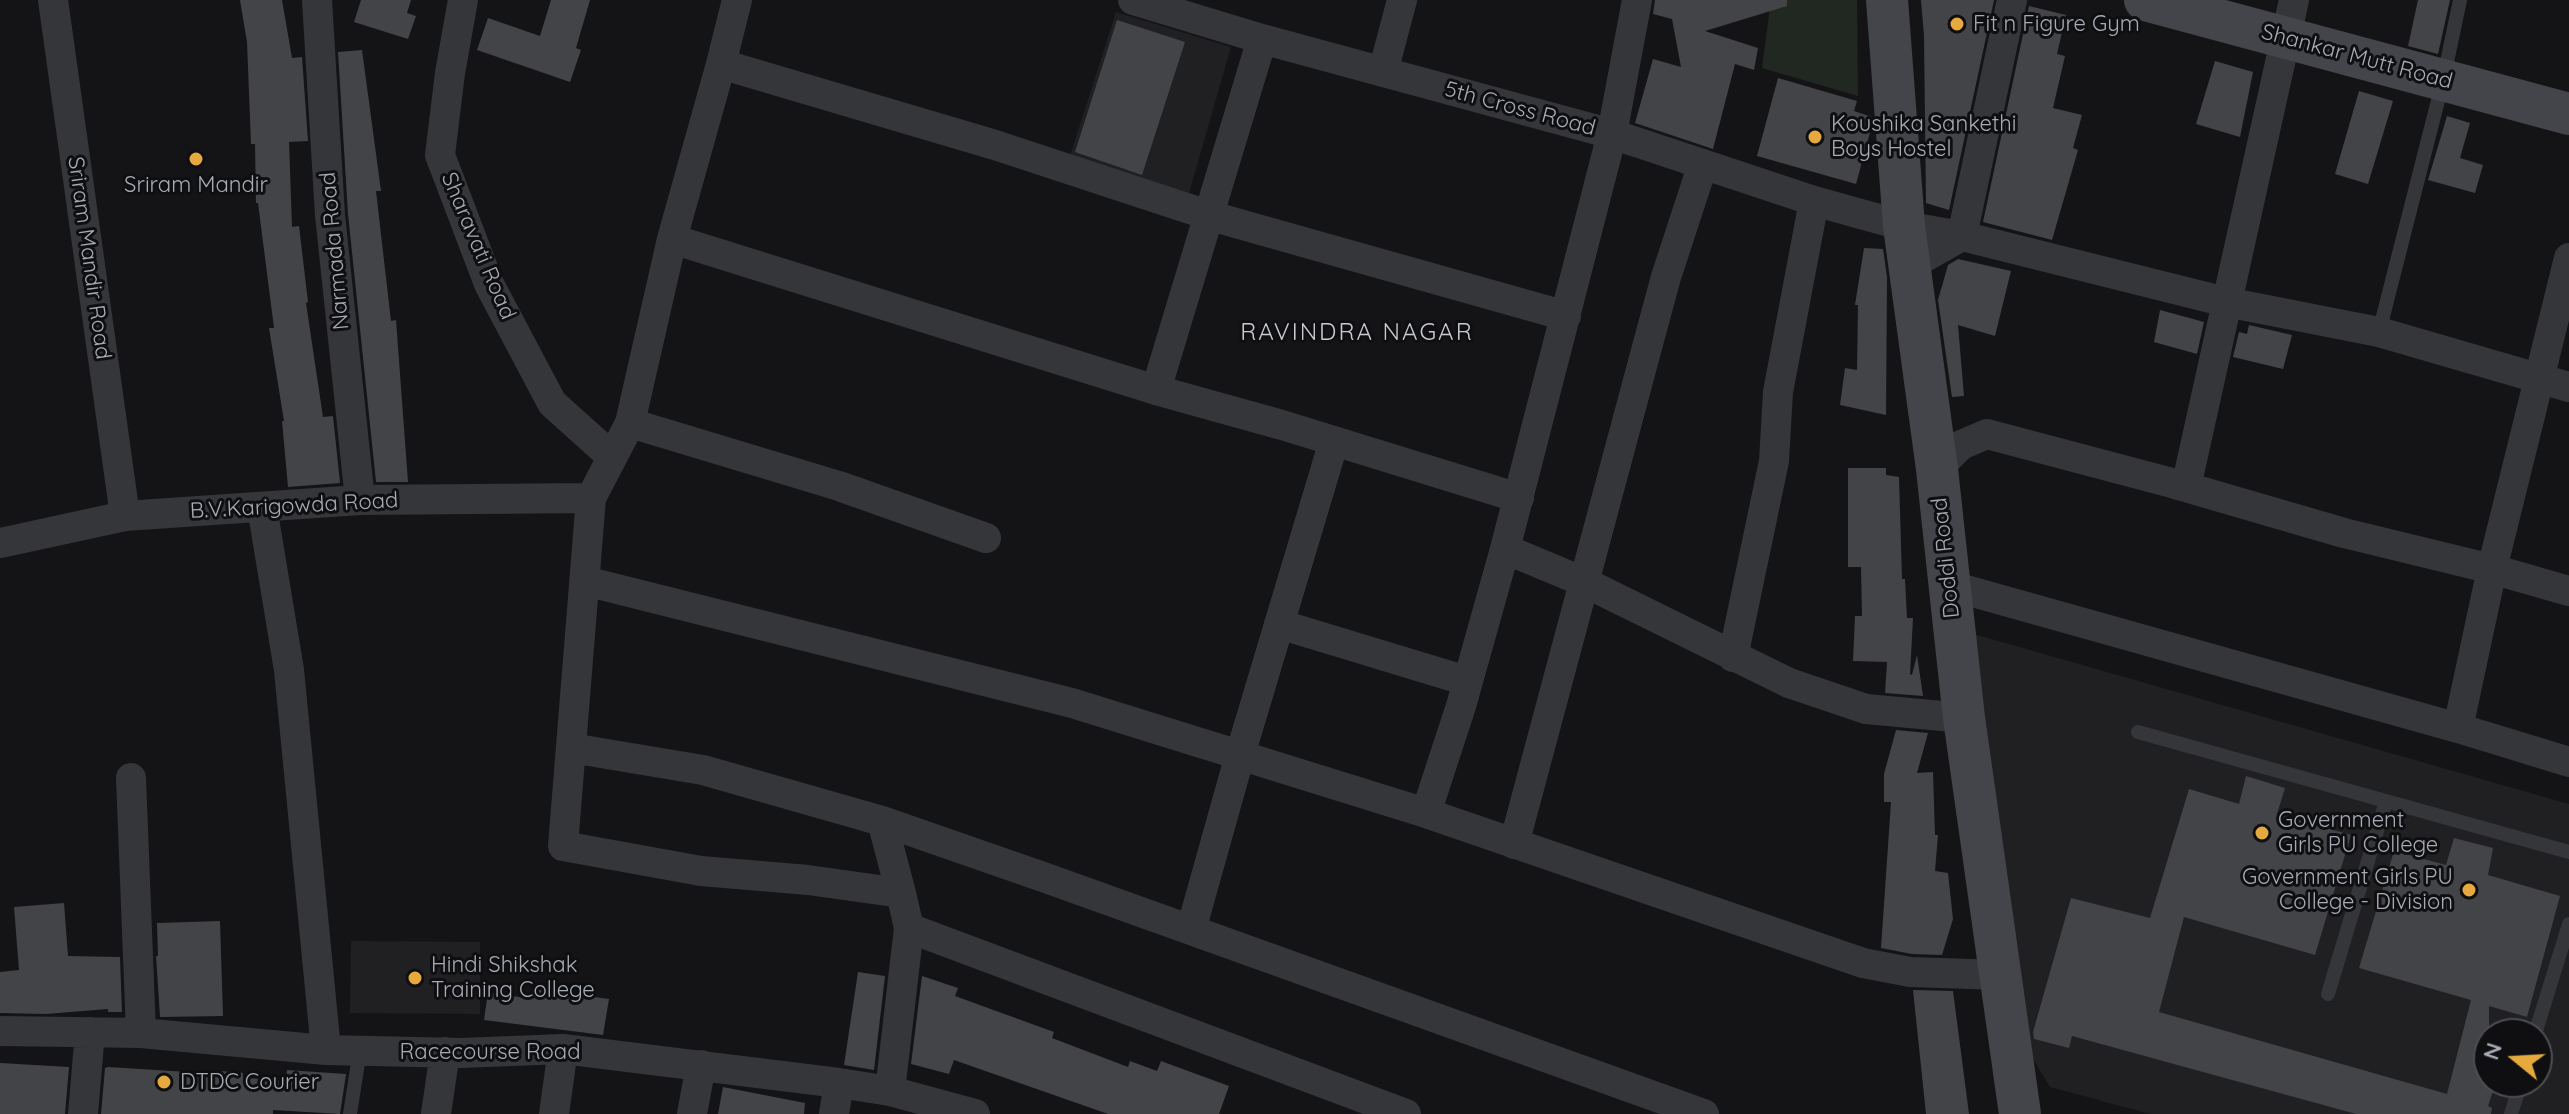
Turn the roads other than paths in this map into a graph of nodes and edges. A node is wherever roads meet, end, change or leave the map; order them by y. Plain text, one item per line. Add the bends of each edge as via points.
1 (53, 0) edge
2 (317, 0) edge
3 (463, 0) edge
4 (737, 0) edge
5 (1133, 0) edge
6 (1402, 0) edge
7 (1637, 0) edge
8 (1887, 0) edge
9 (2012, 0) edge
10 (2145, 0) edge
11 (2460, 0) edge
12 (2289, 18) edge
13 (1262, 39) junction
14 (721, 64) junction
15 (1383, 72) junction
16 (2443, 81) junction
17 (2569, 114) edge
18 (1612, 134) junction
19 (1703, 164) junction
20 (1814, 201) junction
21 (1211, 216) junction
22 (1962, 236) junction
23 (672, 239) junction
24 (1906, 246) junction
25 (2569, 258) edge
26 (2226, 302) junction
27 (1566, 316) junction
28 (2379, 332) junction
29 (2540, 377) junction
30 (2569, 387) edge
31 (1156, 390) junction
32 (630, 423) junction
33 (1334, 441) junction
34 (612, 457) junction
35 (1937, 469) junction
36 (2186, 487) junction
37 (591, 498) junction
38 (1519, 498) junction
39 (360, 500) junction
40 (262, 507) junction
41 (125, 516) junction
42 (986, 538) dead end
43 (0, 543) edge
44 (1505, 549) junction
45 (2492, 569) junction
46 (585, 581) junction
47 (1584, 582) junction
48 (1948, 585) junction
49 (2569, 591) edge
50 (1279, 624) junction
51 (1733, 657) junction
52 (1467, 681) junction
53 (1964, 718) junction
54 (2458, 728) junction
55 (2138, 732) dead end
56 (571, 748) junction
57 (1240, 755) junction
58 (2569, 762) edge
59 (131, 778) dead end
60 (2386, 801) junction
61 (1426, 813) junction
62 (882, 821) junction
63 (1514, 844) junction
64 (2569, 852) edge
65 (901, 893) junction
66 (2569, 924) edge
67 (909, 928) junction
68 (1191, 930) junction
69 (2001, 975) junction
70 (2328, 994) dead end
71 (2540, 1018) edge
72 (0, 1031) edge
73 (90, 1032) junction
74 (141, 1033) junction
75 (563, 1049) junction
76 (326, 1050) junction
77 (360, 1050) junction
78 (445, 1052) junction
79 (701, 1065) junction
80 (839, 1083) junction
81 (890, 1091) junction
82 (83, 1114) edge
83 (350, 1114) edge
84 (436, 1114) edge
85 (554, 1114) edge
86 (692, 1114) edge
87 (834, 1114) edge
88 (975, 1114) edge
89 (1406, 1114) edge
90 (1704, 1114) edge
91 (2020, 1114) edge

1 - 41 street, Sriram Mandir Road
2 - 39 street, Narmada Road via 330,215
3 - 34 street, Sharavati Road via 440,155 489,284 552,403
4 - 14 street
5 - 13 street, 5th Cross Road
6 - 15 street
7 - 18 street
8 - 24 street, Doddi Road
9 - 22 street
10 - 12 street, Shankar Mutt Road
11 - 16 lane
12 - 16 street, Shankar Mutt Road
12 - 26 street
13 - 15 street, 5th Cross Road
13 - 21 street
14 - 21 street
14 - 23 street
15 - 18 street, 5th Cross Road
16 - 17 street, Shankar Mutt Road
16 - 28 lane
18 - 19 street, 5th Cross Road
18 - 27 street
19 - 20 street, 5th Cross Road
19 - 47 street via 1666,277
20 - 24 street, 5th Cross Road
20 - 51 street via 1778,392 1774,461
21 - 27 street
21 - 31 street
22 - 24 street
22 - 26 street
23 - 31 street
23 - 32 street
24 - 35 street, Doddi Road
25 - 29 street
26 - 28 street
26 - 36 street
27 - 38 street
28 - 29 street
29 - 30 street
29 - 45 street
31 - 33 street
32 - 34 street
32 - 42 street via 839,486
33 - 38 street
33 - 50 street
34 - 37 street
35 - 36 street via 1961,445 1987,434
35 - 48 street, Doddi Road
36 - 45 street
37 - 39 street, B.V.Karigowda Road
37 - 46 street
38 - 44 street
39 - 40 street, B.V.Karigowda Road
40 - 41 street, B.V.Karigowda Road
40 - 76 street via 289,670
41 - 43 street, B.V.Karigowda Road
44 - 47 street
44 - 52 street
45 - 49 street
45 - 54 street
46 - 56 street
46 - 57 street via 1072,703
47 - 51 street
47 - 63 street
48 - 53 street, Doddi Road
48 - 54 street
50 - 52 street
50 - 57 street
51 - 53 street via 1866,709
52 - 61 street
53 - 69 street, Doddi Road
54 - 58 street
55 - 60 lane
56 - 62 street via 703,770
56 - 65 street via 563,846 701,871
57 - 61 street
57 - 68 street
59 - 74 street
60 - 64 lane
60 - 70 lane
61 - 63 street
62 - 65 street
62 - 68 street
63 - 69 street via 1863,963 1910,972
65 - 67 street
66 - 71 lane
67 - 81 street
67 - 89 street
68 - 90 street
69 - 91 street, Doddi Road
72 - 73 street, Racecourse Road
73 - 74 street, Racecourse Road
73 - 82 street
74 - 76 street, Racecourse Road
75 - 78 street, Racecourse Road
75 - 79 street, Racecourse Road
75 - 85 street
76 - 77 street, Racecourse Road
77 - 78 street, Racecourse Road
77 - 83 lane
78 - 84 street
79 - 80 street, Racecourse Road
79 - 86 street
80 - 81 street, Racecourse Road
80 - 87 street
81 - 88 street, Racecourse Road

